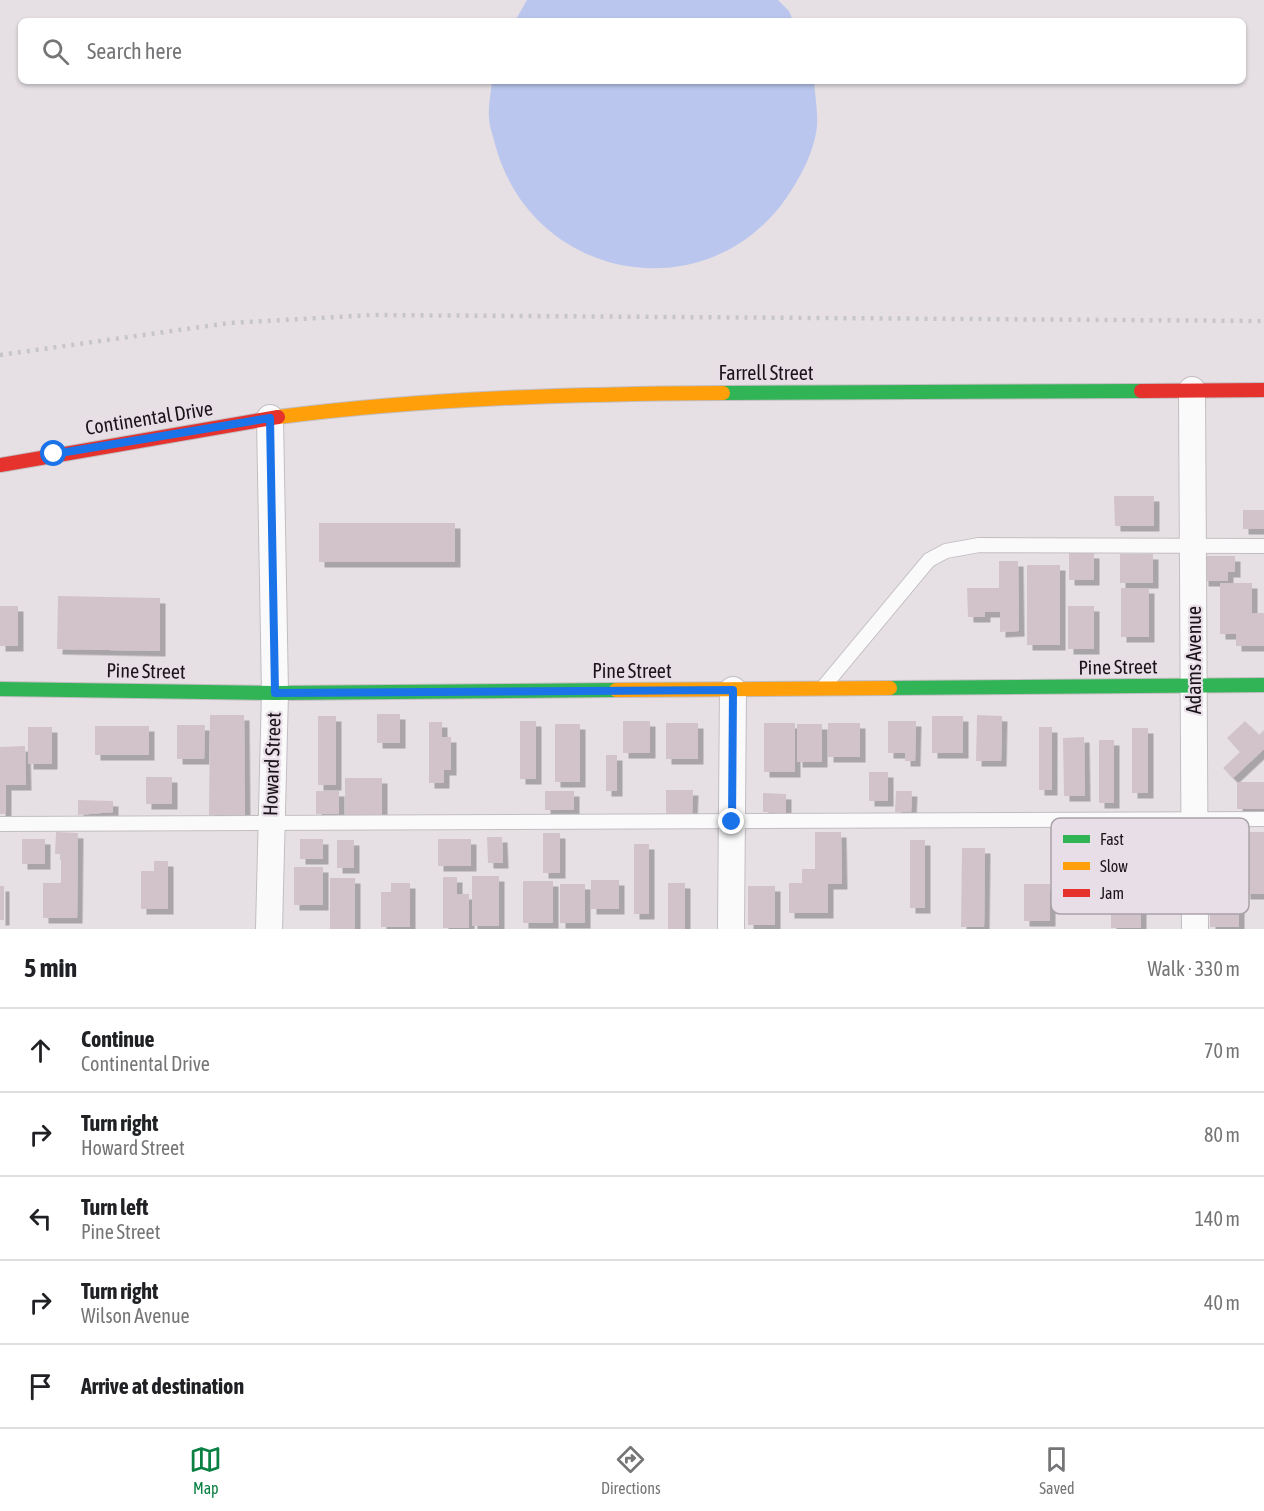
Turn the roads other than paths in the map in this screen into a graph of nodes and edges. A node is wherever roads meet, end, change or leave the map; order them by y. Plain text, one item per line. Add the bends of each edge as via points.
1 (1192, 390) junction
2 (1264, 390) edge
3 (270, 418) junction
4 (0, 465) edge
5 (1193, 546) junction
6 (1264, 546) edge
7 (1194, 685) junction
8 (1264, 685) edge
9 (0, 688) edge
10 (822, 689) junction
11 (733, 690) junction
12 (275, 693) junction
13 (1195, 818) edge
14 (1051, 820) edge
15 (732, 822) junction
16 (0, 824) edge
17 (270, 824) junction
18 (269, 929) edge
19 (731, 929) edge

1 - 2 main road, Farrell Street
1 - 3 main road, Farrell Street via 592,394 383,404
1 - 5 street, Adams Avenue
3 - 4 main road, Continental Drive
3 - 12 street, Howard Street
5 - 6 lane
5 - 7 street, Adams Avenue
5 - 10 lane via 979,545 946,551 929,561
7 - 8 main road, Pine Street
7 - 10 main road, Pine Street
7 - 13 street, Adams Avenue
9 - 12 main road, Pine Street
10 - 11 main road, Pine Street
11 - 12 main road, Pine Street
11 - 15 street
12 - 17 street, Howard Street
14 - 15 lane
15 - 17 lane
15 - 19 street
16 - 17 lane
17 - 18 street, Howard Street

